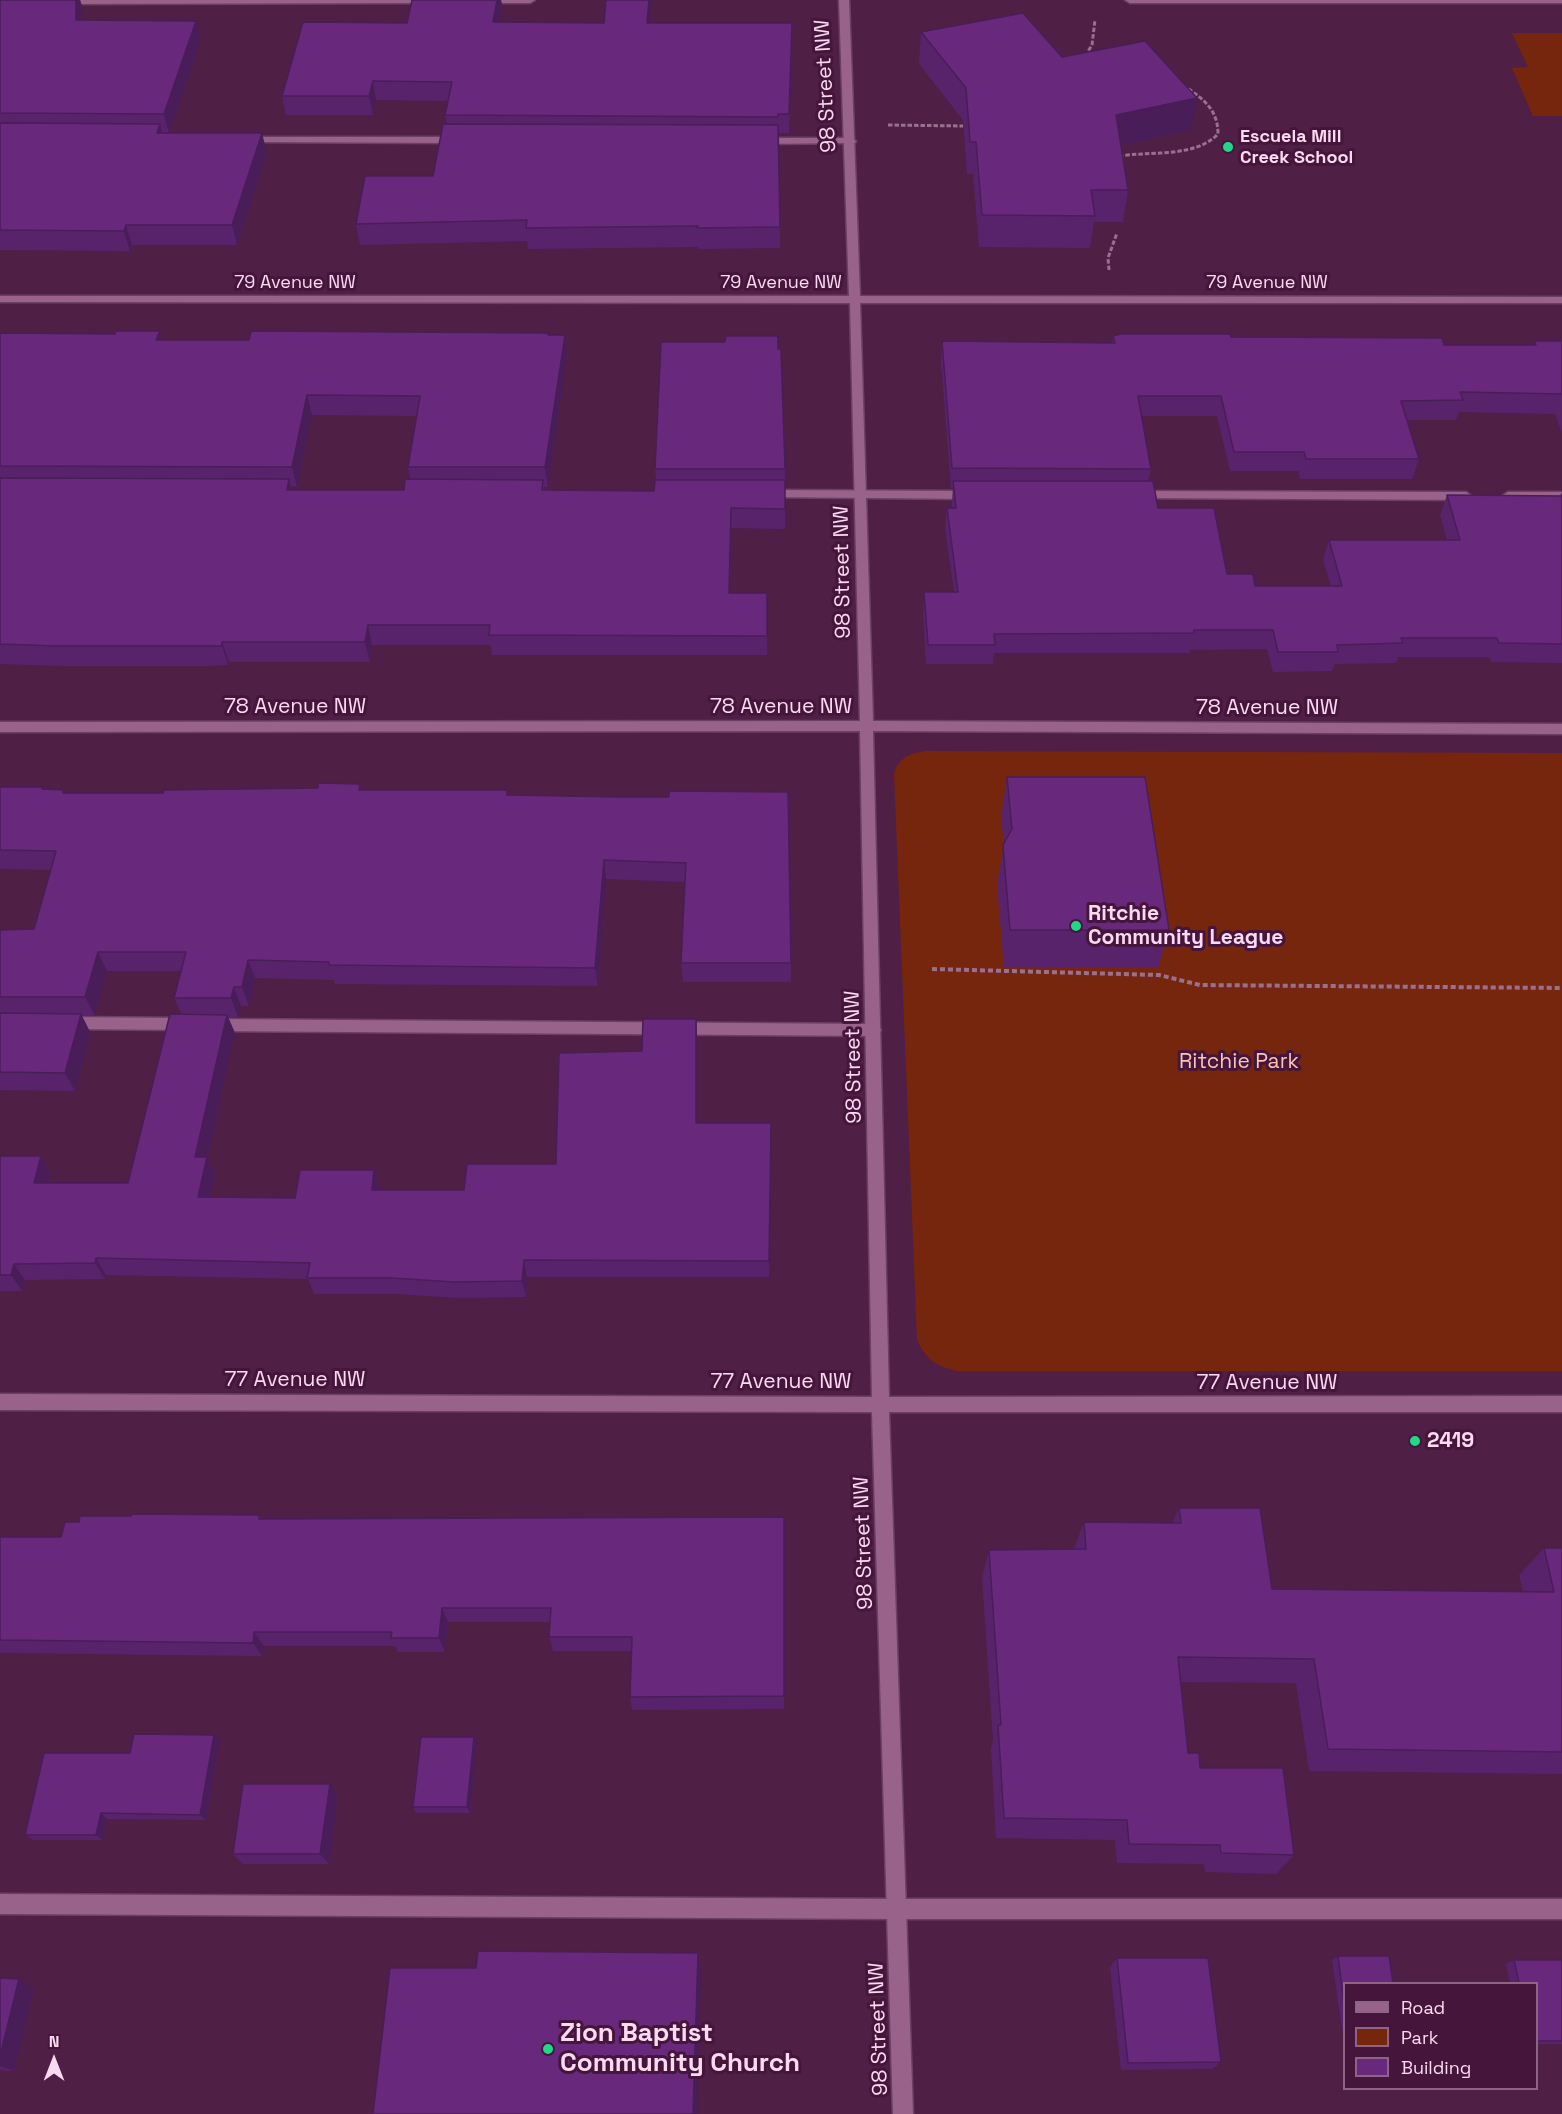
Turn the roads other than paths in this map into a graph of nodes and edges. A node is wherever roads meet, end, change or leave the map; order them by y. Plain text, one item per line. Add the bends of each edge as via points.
1 (447, 0) edge
2 (471, 0) edge
3 (530, 0) edge
4 (844, 0) edge
5 (1130, 0) edge
6 (1562, 0) edge
7 (47, 1) edge
8 (227, 139) edge
9 (465, 140) edge
10 (751, 141) edge
11 (851, 141) junction
12 (0, 299) edge
13 (855, 300) junction
14 (1562, 300) edge
15 (753, 494) edge
16 (862, 495) junction
17 (990, 495) edge
18 (1121, 495) edge
19 (1562, 496) edge
20 (867, 726) junction
21 (0, 727) edge
22 (1562, 729) edge
23 (48, 1023) edge
24 (874, 1030) junction
25 (0, 1402) edge
26 (1562, 1404) edge
27 (881, 1405) junction
28 (0, 1904) edge
29 (896, 1909) junction
30 (1562, 1909) edge
31 (903, 2114) edge

1 - 7 street
2 - 3 street
4 - 11 street, 98 Street NW
5 - 6 street
8 - 9 street
10 - 11 street
11 - 13 street, 98 Street NW
12 - 13 street, 79 Avenue NW
13 - 14 street, 79 Avenue NW
13 - 16 street, 98 Street NW
15 - 16 street
16 - 17 street
16 - 20 street, 98 Street NW
18 - 19 street
20 - 21 street, 78 Avenue NW
20 - 22 street, 78 Avenue NW
20 - 24 street, 98 Street NW
23 - 24 street
24 - 27 street, 98 Street NW
25 - 27 street, 77 Avenue NW
26 - 27 street, 77 Avenue NW
27 - 29 street, 98 Street NW
28 - 29 street
29 - 30 street
29 - 31 street, 98 Street NW

